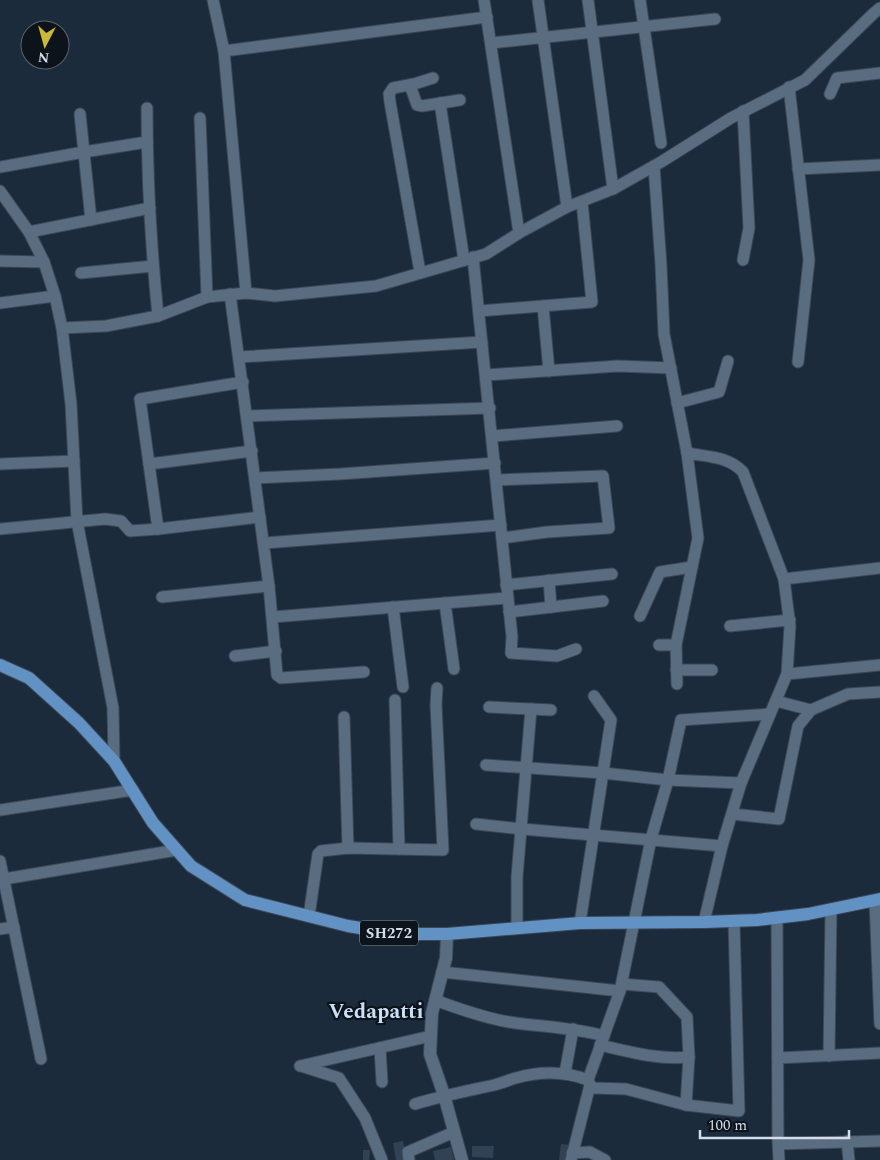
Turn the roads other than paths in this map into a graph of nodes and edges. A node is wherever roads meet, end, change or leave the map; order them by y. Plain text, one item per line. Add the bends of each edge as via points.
1 (213, 0) edge
2 (484, 0) edge
3 (538, 0) edge
4 (588, 0) edge
5 (640, 0) edge
6 (880, 8) edge
7 (487, 17) junction
8 (715, 19) dead end
9 (643, 26) junction
10 (592, 31) junction
11 (544, 38) junction
12 (492, 44) junction
13 (224, 52) junction
14 (880, 73) edge
15 (433, 78) dead end
16 (410, 85) junction
17 (789, 87) junction
18 (830, 94) dead end
19 (460, 100) dead end
20 (440, 103) junction
21 (147, 108) dead end
22 (743, 111) junction
23 (80, 114) dead end
24 (200, 118) dead end
25 (147, 142) junction
26 (661, 143) dead end
27 (84, 152) junction
28 (654, 166) junction
29 (880, 166) edge
30 (0, 167) edge
31 (798, 169) junction
32 (613, 189) junction
33 (0, 191) edge
34 (582, 202) junction
35 (568, 207) junction
36 (150, 208) junction
37 (91, 220) junction
38 (29, 232) junction
39 (519, 233) junction
40 (468, 258) junction
41 (743, 260) dead end
42 (0, 261) edge
43 (44, 262) junction
44 (153, 266) junction
45 (420, 272) junction
46 (81, 273) dead end
47 (246, 293) junction
48 (230, 294) junction
49 (56, 296) junction
50 (207, 296) junction
51 (0, 303) edge
52 (543, 306) junction
53 (479, 311) junction
54 (158, 316) junction
55 (62, 328) junction
56 (482, 342) junction
57 (240, 356) junction
58 (728, 361) dead end
59 (798, 362) dead end
60 (671, 368) junction
61 (549, 371) junction
62 (486, 375) junction
63 (243, 382) junction
64 (678, 403) junction
65 (490, 408) junction
66 (248, 416) junction
67 (617, 426) dead end
68 (493, 436) junction
69 (252, 451) junction
70 (687, 454) junction
71 (74, 461) junction
72 (495, 463) junction
73 (0, 464) edge
74 (149, 464) junction
75 (256, 478) junction
76 (497, 480) junction
77 (260, 517) junction
78 (77, 521) junction
79 (500, 525) junction
80 (0, 529) edge
81 (158, 529) junction
82 (502, 538) junction
83 (264, 543) junction
84 (692, 567) junction
85 (880, 568) edge
86 (612, 574) dead end
87 (784, 579) junction
88 (549, 580) junction
89 (506, 585) junction
90 (269, 586) junction
91 (162, 597) dead end
92 (507, 598) junction
93 (603, 601) dead end
94 (445, 603) junction
95 (393, 607) junction
96 (552, 607) junction
97 (509, 612) junction
98 (640, 616) dead end
99 (273, 618) junction
100 (790, 620) junction
101 (730, 626) dead end
102 (659, 645) dead end
103 (676, 645) junction
104 (576, 649) dead end
105 (276, 651) junction
106 (235, 656) dead end
107 (0, 665) edge
108 (880, 665) edge
109 (454, 669) dead end
110 (676, 670) junction
111 (712, 670) dead end
112 (364, 672) dead end
113 (787, 674) junction
114 (677, 684) dead end
115 (403, 687) dead end
116 (437, 688) dead end
117 (880, 692) edge
118 (594, 696) dead end
119 (395, 700) dead end
120 (776, 701) junction
121 (489, 707) dead end
122 (531, 709) junction
123 (551, 710) dead end
124 (811, 710) junction
125 (770, 714) junction
126 (344, 717) dead end
127 (114, 761) junction
128 (486, 765) dead end
129 (526, 768) junction
130 (604, 773) junction
131 (668, 780) junction
132 (741, 783) junction
133 (133, 790) junction
134 (0, 810) edge
135 (732, 814) junction
136 (476, 824) dead end
137 (522, 829) junction
138 (593, 835) junction
139 (651, 839) junction
140 (722, 846) junction
141 (348, 848) junction
142 (399, 849) junction
143 (177, 850) junction
144 (0, 861) edge
145 (4, 879) junction
146 (878, 900) edge
147 (831, 910) junction
148 (309, 916) junction
149 (778, 918) junction
150 (734, 921) junction
151 (634, 922) junction
152 (704, 922) junction
153 (580, 923) junction
154 (14, 927) junction
155 (517, 928) junction
156 (0, 929) edge
157 (447, 934) junction
158 (442, 972) junction
159 (621, 987) junction
160 (435, 1000) junction
161 (880, 1024) edge
162 (573, 1029) junction
163 (430, 1036) junction
164 (602, 1041) junction
165 (380, 1048) junction
166 (880, 1054) edge
167 (829, 1056) junction
168 (690, 1057) junction
169 (778, 1058) junction
170 (41, 1059) dead end
171 (565, 1074) junction
172 (382, 1082) dead end
173 (589, 1083) junction
174 (444, 1095) junction
175 (415, 1104) dead end
176 (686, 1105) junction
177 (454, 1132) junction
178 (847, 1141) junction
179 (880, 1141) edge
180 (779, 1144) junction
181 (572, 1156) edge
182 (382, 1160) edge
183 (409, 1160) edge
184 (462, 1160) edge
185 (606, 1160) edge
186 (779, 1160) edge
187 (848, 1160) edge

1 - 13 street
2 - 7 street
3 - 11 street
4 - 10 street
5 - 9 street
6 - 17 street via 805,80
7 - 12 street
7 - 13 street
8 - 9 street
9 - 10 street
9 - 26 street
10 - 11 street
10 - 32 street
11 - 12 street
11 - 35 street
12 - 39 street
13 - 47 street
14 - 18 street via 837,78
15 - 16 street
16 - 20 street via 417,105
16 - 45 street via 393,88 389,94
17 - 22 street
17 - 31 street
19 - 20 street
20 - 40 street
21 - 25 street
22 - 28 street
22 - 41 street via 749,228
23 - 27 street
24 - 50 street
25 - 27 street
25 - 36 street
27 - 30 street
27 - 37 street
28 - 32 street
28 - 60 street via 664,334
29 - 31 street
31 - 59 street via 809,260
32 - 34 street
33 - 38 street
34 - 35 street
34 - 52 street via 592,302
35 - 39 street
36 - 37 street
36 - 44 street
37 - 38 street
38 - 43 street
39 - 40 street via 486,254
40 - 45 street
40 - 53 street
42 - 43 street
43 - 49 street
44 - 46 street
44 - 54 street
45 - 47 street via 376,286 275,296
47 - 48 street
48 - 50 street
48 - 57 street
49 - 51 street
49 - 55 street
50 - 54 street
52 - 53 street
52 - 61 street
53 - 56 street
54 - 55 street via 106,326
55 - 71 street
56 - 57 street
56 - 62 street
57 - 63 street
58 - 64 street via 719,392
60 - 61 street via 618,366
60 - 64 street
61 - 62 street
62 - 65 street
63 - 66 street
63 - 74 street via 140,399
64 - 70 street
65 - 66 street
65 - 68 street
66 - 69 street
67 - 68 street
68 - 72 street
69 - 74 street
69 - 75 street
70 - 84 street via 698,538
70 - 87 street via 728,460 743,472
71 - 73 street
71 - 78 street
72 - 75 street
72 - 76 street
74 - 81 street
75 - 77 street
76 - 79 street
76 - 82 street via 604,476 609,528
77 - 81 street
77 - 83 street
78 - 80 street
78 - 81 street via 121,521 130,531
78 - 127 street via 113,708
79 - 82 street
79 - 83 street
82 - 89 street
83 - 90 street
84 - 98 street via 660,572
84 - 103 street
85 - 87 street
86 - 88 street
87 - 100 street
88 - 89 street
88 - 96 street
89 - 92 street
90 - 91 street
90 - 99 street
92 - 94 street
92 - 97 street
93 - 96 street
94 - 95 street
94 - 109 street
95 - 99 street
95 - 115 street
96 - 97 street
97 - 104 street via 511,653 557,656
99 - 105 street
100 - 101 street
100 - 113 street
102 - 103 street
103 - 110 street
105 - 106 street
105 - 112 street via 281,678
107 - 127 main road, SH272 via 29,678 79,723
108 - 113 street
110 - 111 street
110 - 114 street
113 - 120 street
116 - 142 street via 443,850
117 - 124 street via 848,694
118 - 130 street via 611,720
119 - 142 street
120 - 124 street
120 - 125 street
121 - 122 street
122 - 123 street
122 - 129 street
124 - 135 street via 798,726 778,819
125 - 131 street via 681,720
125 - 132 street
126 - 141 street
127 - 133 main road, SH272
128 - 129 street
129 - 130 street
129 - 137 street
130 - 131 street
130 - 138 street
131 - 132 street
131 - 139 street
132 - 135 street
133 - 134 street
133 - 143 main road, SH272 via 153,822
135 - 140 street
136 - 137 street
137 - 138 street
137 - 155 street via 517,877
138 - 139 street
138 - 153 street
139 - 140 street
139 - 151 street
140 - 152 street
141 - 142 street
141 - 148 street via 318,854
143 - 145 street
143 - 148 main road, SH272 via 191,866 245,900
144 - 145 street
145 - 154 street
146 - 147 main road, SH272
146 - 161 street
147 - 149 main road, SH272
147 - 167 street
148 - 157 main road, SH272 via 397,934
149 - 150 main road, SH272
149 - 169 street
150 - 152 main road, SH272
150 - 176 street via 739,1111
151 - 152 main road, SH272
151 - 153 main road, SH272
151 - 159 street
153 - 155 main road, SH272
154 - 156 street
154 - 170 street
155 - 157 main road, SH272
157 - 158 street
158 - 159 street
158 - 160 street
159 - 164 street
159 - 168 street via 659,987 687,1017
160 - 162 street via 507,1022
160 - 163 street
162 - 164 street
162 - 171 street
163 - 165 street
163 - 174 street via 430,1054
164 - 168 street via 648,1056
164 - 173 street
165 - 172 street
165 - 182 street via 300,1066 338,1078 365,1118
166 - 167 street
167 - 169 street
168 - 176 street
169 - 180 street
171 - 173 street via 575,1075
171 - 174 street via 545,1072
173 - 176 street via 598,1088 626,1089
173 - 181 street
174 - 175 street
174 - 177 street
177 - 183 street via 408,1152
177 - 184 street
178 - 179 street
178 - 180 street
178 - 187 street
180 - 186 street
181 - 185 street via 590,1152

